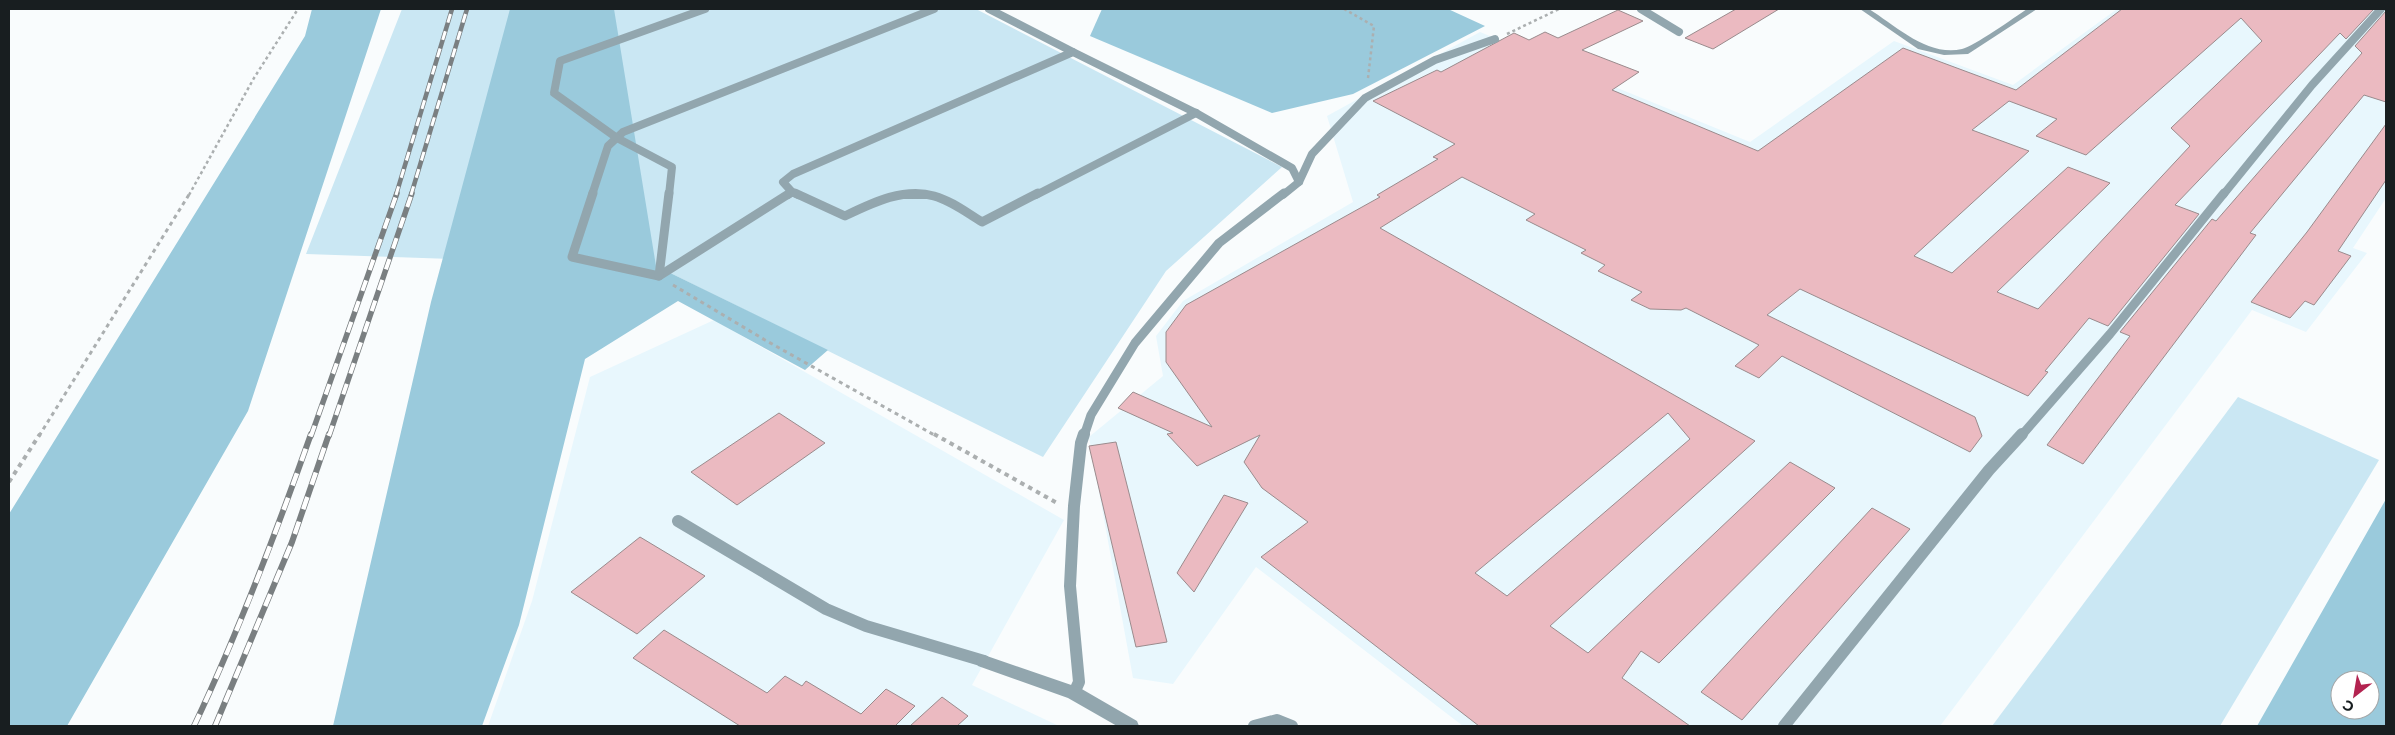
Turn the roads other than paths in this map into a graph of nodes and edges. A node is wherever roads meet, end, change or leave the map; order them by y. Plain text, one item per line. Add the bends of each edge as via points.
1 (705, 9) edge
2 (934, 9) edge
3 (989, 9) edge
4 (1640, 9) edge
5 (1864, 9) edge
6 (2033, 9) edge
7 (2380, 9) edge
8 (1679, 32) dead end
9 (1495, 39) road end
10 (1073, 52) junction
11 (1196, 113) junction
12 (617, 138) junction
13 (1299, 182) junction
14 (792, 192) junction
15 (658, 276) junction
16 (678, 521) dead end
17 (984, 661) joint
18 (1074, 693) junction
19 (1131, 726) edge
20 (1254, 726) edge
21 (1292, 726) edge
22 (1784, 726) edge

1 - 12 lane via 560,62 554,93
2 - 12 lane via 623,132
3 - 10 lane
4 - 8 lane
5 - 6 street via 1921,47 1944,52 1965,52
7 - 22 lane via 2312,85 2097,349 1989,470
9 - 13 lane via 1435,60 1365,98 1312,154
10 - 11 lane
10 - 14 lane via 793,174 783,182
11 - 13 lane via 1292,168
11 - 14 lane via 982,222 928,194 879,200 845,216
12 - 15 lane via 672,168
12 - 15 lane via 608,146 572,256
13 - 18 lane via 1219,243 1135,343 1091,415 1081,443 1073,511 1070,586 1079,682
14 - 15 lane
16 - 17 lane via 826,608 866,626
17 - 18 street
18 - 19 street
20 - 21 lane via 1277,720

